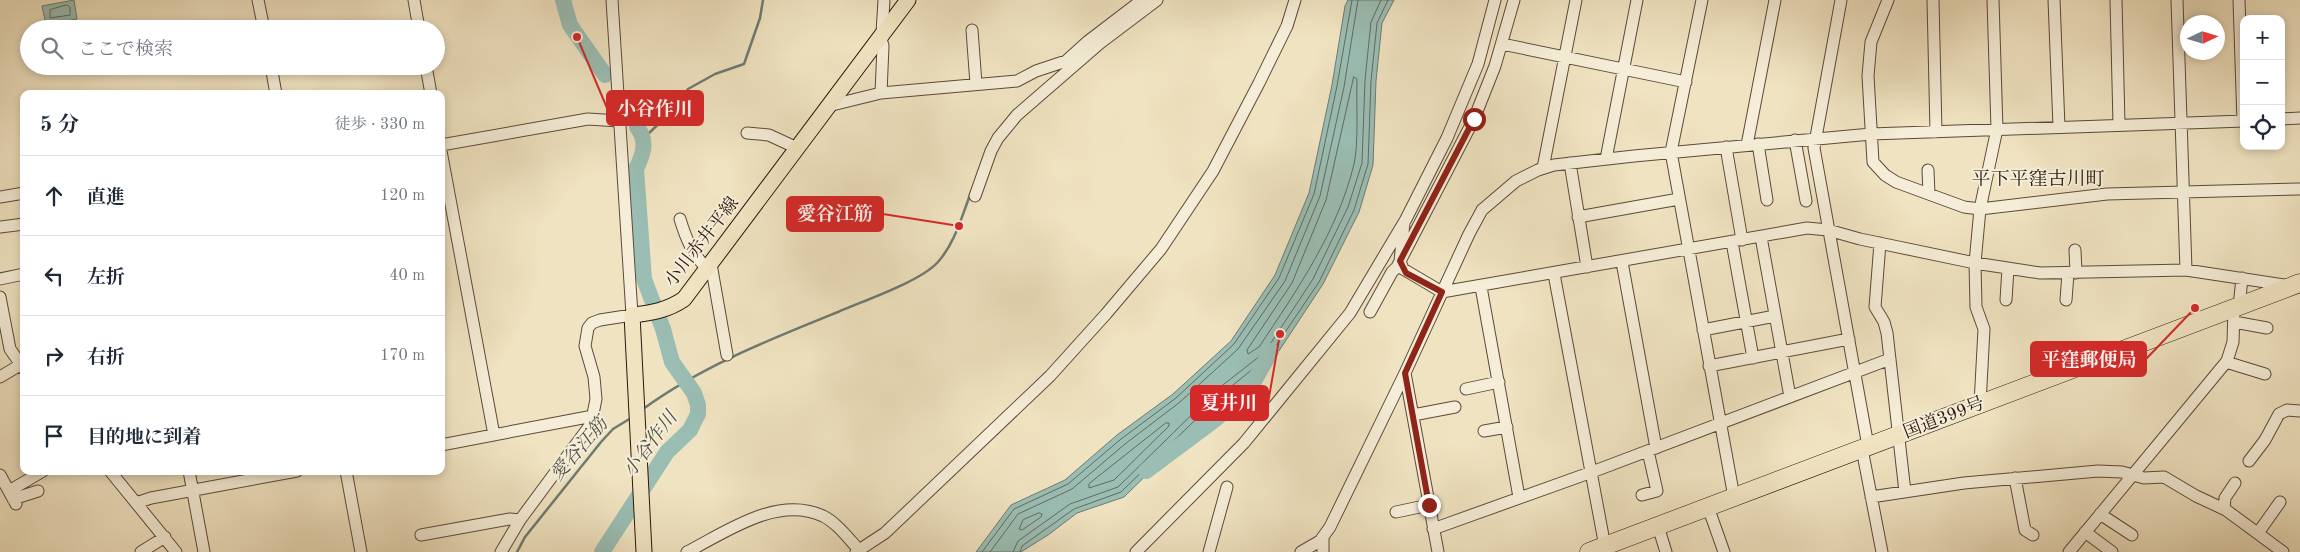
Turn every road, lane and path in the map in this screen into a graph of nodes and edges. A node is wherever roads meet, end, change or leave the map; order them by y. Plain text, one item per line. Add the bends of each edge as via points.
1 (258, 0) edge
2 (414, 0) edge
3 (612, 0) edge
4 (884, 0) edge
5 (908, 0) edge
6 (1142, 0) edge
7 (1157, 0) edge
8 (1295, 0) edge
9 (1495, 0) edge
10 (1514, 0) edge
11 (1576, 0) edge
12 (1637, 0) edge
13 (1702, 0) edge
14 (1775, 0) edge
15 (1841, 0) edge
16 (1888, 0) edge
17 (1933, 0) edge
18 (1993, 0) edge
19 (2054, 0) edge
20 (2116, 0) edge
21 (2177, 0) edge
22 (2239, 0) edge
23 (262, 20) edge
24 (417, 20) edge
25 (972, 30) dead end
26 (881, 34) junction
27 (1502, 44) junction
28 (1565, 57) junction
29 (1624, 69) junction
30 (273, 75) edge
31 (428, 75) edge
32 (1686, 82) junction
33 (976, 84) junction
34 (275, 90) edge
35 (430, 90) edge
36 (882, 93) junction
37 (2243, 105) edge
38 (828, 106) junction
39 (2300, 118) edge
40 (2285, 119) edge
41 (619, 121) junction
42 (2240, 121) edge
43 (2181, 123) junction
44 (2119, 124) junction
45 (2059, 127) junction
46 (1997, 129) junction
47 (1936, 132) junction
48 (747, 133) dead end
49 (1871, 134) junction
50 (1815, 138) junction
51 (1795, 140) junction
52 (445, 144) edge
53 (1752, 144) junction
54 (1726, 147) junction
55 (797, 148) junction
56 (1671, 152) junction
57 (1606, 159) junction
58 (1570, 163) junction
59 (1543, 168) junction
60 (1928, 170) dead end
61 (445, 172) edge
62 (2300, 189) edge
63 (2184, 192) junction
64 (20, 194) edge
65 (1929, 194) junction
66 (975, 196) dead end
67 (0, 197) edge
68 (1679, 199) junction
69 (1768, 200) dead end
70 (1806, 201) dead end
71 (1980, 209) junction
72 (1578, 217) junction
73 (680, 219) dead end
74 (1404, 222) junction
75 (20, 225) edge
76 (0, 228) edge
77 (1828, 230) junction
78 (1760, 237) junction
79 (1737, 241) junction
80 (1880, 243) junction
81 (1688, 250) junction
82 (2076, 250) dead end
83 (1400, 261) junction
84 (1622, 262) junction
85 (1975, 263) junction
86 (709, 267) junction
87 (1587, 267) junction
88 (2008, 268) junction
89 (2186, 270) junction
90 (2072, 273) junction
91 (1554, 274) junction
92 (20, 275) edge
93 (2242, 278) junction
94 (0, 279) edge
95 (2297, 286) edge
96 (1482, 287) junction
97 (1442, 292) junction
98 (0, 297) edge
99 (2006, 300) dead end
100 (2066, 300) dead end
101 (1370, 312) dead end
102 (2235, 312) junction
103 (632, 315) junction
104 (1775, 316) junction
105 (1746, 322) junction
106 (2267, 328) dead end
107 (1703, 330) junction
108 (1849, 339) junction
109 (1781, 350) junction
110 (728, 355) dead end
111 (1753, 358) junction
112 (1890, 359) junction
113 (2226, 362) junction
114 (20, 364) edge
115 (1709, 366) junction
116 (20, 368) edge
117 (1855, 372) junction
118 (1405, 373) junction
119 (2265, 374) dead end
120 (0, 376) edge
121 (1499, 382) junction
122 (1466, 389) dead end
123 (1790, 397) junction
124 (1980, 404) junction
125 (1455, 407) dead end
126 (2300, 411) edge
127 (1413, 415) junction
128 (593, 416) junction
129 (1720, 423) junction
130 (1507, 427) junction
131 (1484, 431) dead end
132 (494, 435) junction
133 (1898, 436) junction
134 (445, 443) edge
135 (1865, 448) junction
136 (1652, 449) junction
137 (2249, 461) dead end
138 (1592, 472) junction
139 (2133, 473) junction
140 (0, 475) edge
141 (39, 475) edge
142 (113, 475) edge
143 (190, 475) edge
144 (275, 475) edge
145 (347, 475) edge
146 (2015, 478) junction
147 (2235, 483) dead end
148 (1227, 487) dead end
149 (193, 490) junction
150 (38, 491) dead end
151 (1905, 492) junction
152 (1642, 495) dead end
153 (1871, 497) junction
154 (13, 498) junction
155 (1519, 498) junction
156 (1734, 498) junction
157 (2280, 502) dead end
158 (136, 503) junction
159 (1429, 505) junction
160 (1708, 507) junction
161 (2224, 509) junction
162 (1396, 512) dead end
163 (2100, 514) junction
164 (520, 520) junction
165 (1658, 526) junction
166 (1433, 529) junction
167 (2085, 532) junction
168 (2258, 533) junction
169 (421, 535) dead end
170 (2033, 535) dead end
171 (2132, 535) dead end
172 (1323, 537) junction
173 (165, 538) junction
174 (1600, 550) edge
175 (858, 551) edge
176 (141, 552) edge
177 (176, 552) edge
178 (204, 552) edge
179 (361, 552) edge
180 (501, 552) edge
181 (644, 552) edge
182 (686, 552) edge
183 (1136, 552) edge
184 (1209, 552) edge
185 (1301, 552) edge
186 (1323, 552) edge
187 (1438, 552) edge
188 (1666, 552) edge
189 (1724, 552) edge
190 (1882, 552) edge
191 (2069, 552) edge
192 (2112, 552) edge
193 (2283, 552) edge

1 - 23 street
2 - 24 street
3 - 41 street
4 - 26 street
5 - 26 main road, 小川赤井平線
6 - 33 street via 1062,64 1036,71 1017,81
7 - 66 street via 1100,43 1017,116 991,151
8 - 175 street via 1260,83 1217,164 1160,249 1050,376 885,533
9 - 74 street via 1478,64 1447,138
10 - 27 street
11 - 28 street
12 - 29 street
13 - 32 street
14 - 53 street
15 - 50 street
16 - 49 street via 1871,42 1868,76
17 - 47 street
18 - 46 street
19 - 45 street
20 - 44 street
21 - 43 street
22 - 37 street
25 - 33 street
26 - 36 street
26 - 38 main road, 小川赤井平線
27 - 28 street
27 - 83 street via 1474,119
28 - 29 street
28 - 59 street
29 - 32 street
29 - 57 street
30 - 34 street
31 - 35 street
32 - 56 street
33 - 36 street
36 - 38 street
38 - 55 main road, 小川赤井平線
39 - 40 street
41 - 52 street via 588,119
41 - 103 street
42 - 43 street
43 - 44 street
43 - 63 street
44 - 45 street
45 - 46 street
46 - 47 street
46 - 71 street
47 - 49 street
48 - 55 street via 769,135
49 - 50 street
49 - 65 street via 1872,158 1876,166 1890,179
50 - 51 street
50 - 77 street
51 - 53 street
51 - 70 street
53 - 54 street
53 - 69 street
54 - 56 street
54 - 79 street
55 - 86 main road, 小川赤井平線
56 - 57 street
56 - 68 street
57 - 58 street
58 - 59 street
58 - 72 street
59 - 97 street via 1516,181 1482,210
60 - 65 street
61 - 132 street
62 - 63 street
63 - 71 street via 2107,194
63 - 89 street
64 - 67 street
65 - 71 street via 1964,207
68 - 72 street
68 - 81 street
71 - 85 street
72 - 87 street
73 - 86 street via 695,256
74 - 83 street
74 - 183 street via 1350,313 1244,444
75 - 76 street
77 - 78 street via 1807,228
77 - 80 street
77 - 108 street
78 - 79 street
78 - 104 street
79 - 81 street
79 - 105 street
80 - 85 street
80 - 112 street via 1874,307 1884,322
81 - 84 street
81 - 107 street
82 - 90 street
83 - 97 street via 1406,273
83 - 101 street
84 - 87 street
84 - 136 street
85 - 88 street
85 - 124 street via 1976,307 1984,329
86 - 103 main road, 小川赤井平線 via 684,299 657,312
86 - 110 street
87 - 91 street
88 - 90 street
88 - 99 street
89 - 90 street
89 - 93 street
90 - 100 street
91 - 96 street
91 - 138 street
92 - 94 street
93 - 95 street
93 - 102 street
95 - 102 highway, 国道399号
96 - 97 street
96 - 121 street
97 - 118 street
98 - 114 street via 10,349
102 - 106 street
102 - 113 street via 2233,342
102 - 124 highway, 国道399号
103 - 128 street via 600,320 588,328 586,346 595,387
103 - 181 main road
104 - 105 street
104 - 109 street
105 - 107 street
105 - 111 street
107 - 115 street
108 - 109 street
108 - 117 street
109 - 111 street
109 - 123 street
111 - 115 street
112 - 117 street
112 - 133 street
113 - 119 street
113 - 139 street
115 - 129 street
116 - 120 street
117 - 123 street
117 - 135 street
118 - 127 street
118 - 172 street
121 - 122 street
121 - 130 street
123 - 129 street
124 - 133 highway, 国道399号
125 - 127 street
126 - 137 street via 2287,410 2279,414
127 - 159 street
128 - 132 street
128 - 164 street via 587,430
129 - 136 street
129 - 156 street
130 - 131 street
130 - 155 street
132 - 134 street
133 - 135 highway, 国道399号
133 - 151 street
135 - 153 street
135 - 156 highway, 国道399号
136 - 138 street
136 - 152 street via 1657,491
138 - 155 street
138 - 174 street
139 - 146 street via 2098,471
139 - 161 street via 2144,478 2164,477
139 - 163 street
140 - 154 street
141 - 154 street
142 - 158 street
143 - 149 street
144 - 149 street
145 - 179 street
146 - 151 street
146 - 170 street via 2025,530
147 - 161 street via 2225,498
148 - 184 street
149 - 158 street
149 - 178 street
150 - 154 street
151 - 153 street
153 - 190 street
155 - 166 street
156 - 160 highway, 国道399号
157 - 168 street
158 - 173 street
159 - 162 street
159 - 166 street
160 - 165 highway, 国道399号
160 - 189 street
161 - 168 street
163 - 167 street
163 - 171 street
164 - 169 street
164 - 180 street
165 - 174 highway, 国道399号
165 - 188 street
166 - 187 street
167 - 191 street
167 - 192 street
168 - 193 street
172 - 185 street
172 - 186 street
173 - 176 street
173 - 177 street
175 - 182 street via 839,528 823,517 796,509 762,515

